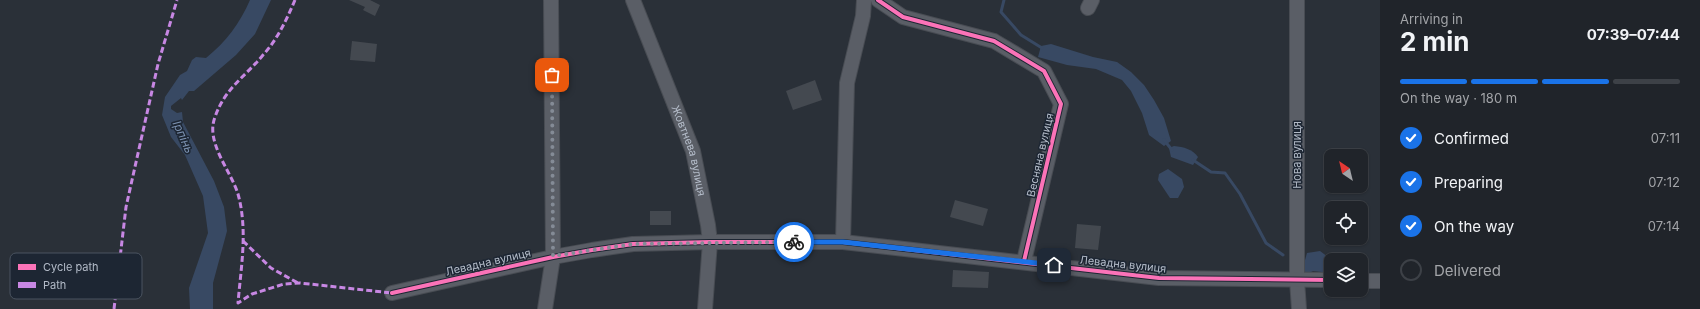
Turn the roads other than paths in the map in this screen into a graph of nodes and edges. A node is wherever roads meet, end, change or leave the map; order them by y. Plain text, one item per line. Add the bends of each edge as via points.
1 (551, 0) edge
2 (633, 0) edge
3 (864, 0) edge
4 (878, 0) edge
5 (1297, 0) edge
6 (710, 242) junction
7 (843, 242) junction
8 (553, 256) junction
9 (1024, 261) junction
10 (1297, 280) junction
11 (1324, 280) edge
12 (1368, 281) edge
13 (1380, 281) edge
14 (392, 293) dead end
15 (545, 309) edge
16 (705, 309) edge
17 (1299, 309) edge

1 - 8 street
2 - 6 street, Жовтнева вулиця via 693,151
3 - 7 street via 863,16 847,84
4 - 9 street, Весняна вулиця via 903,17 994,41 1044,72 1061,104
5 - 10 street, Нова вулиця
6 - 7 street, Левадна вулиця
6 - 8 street, Левадна вулиця via 633,244
6 - 16 street, Жовтнева вулиця
7 - 9 street, Левадна вулиця
8 - 14 street, Левадна вулиця
8 - 15 street
9 - 10 street, Левадна вулиця via 1159,278
10 - 11 street, Левадна вулиця
10 - 17 street, Нова вулиця
12 - 13 street

